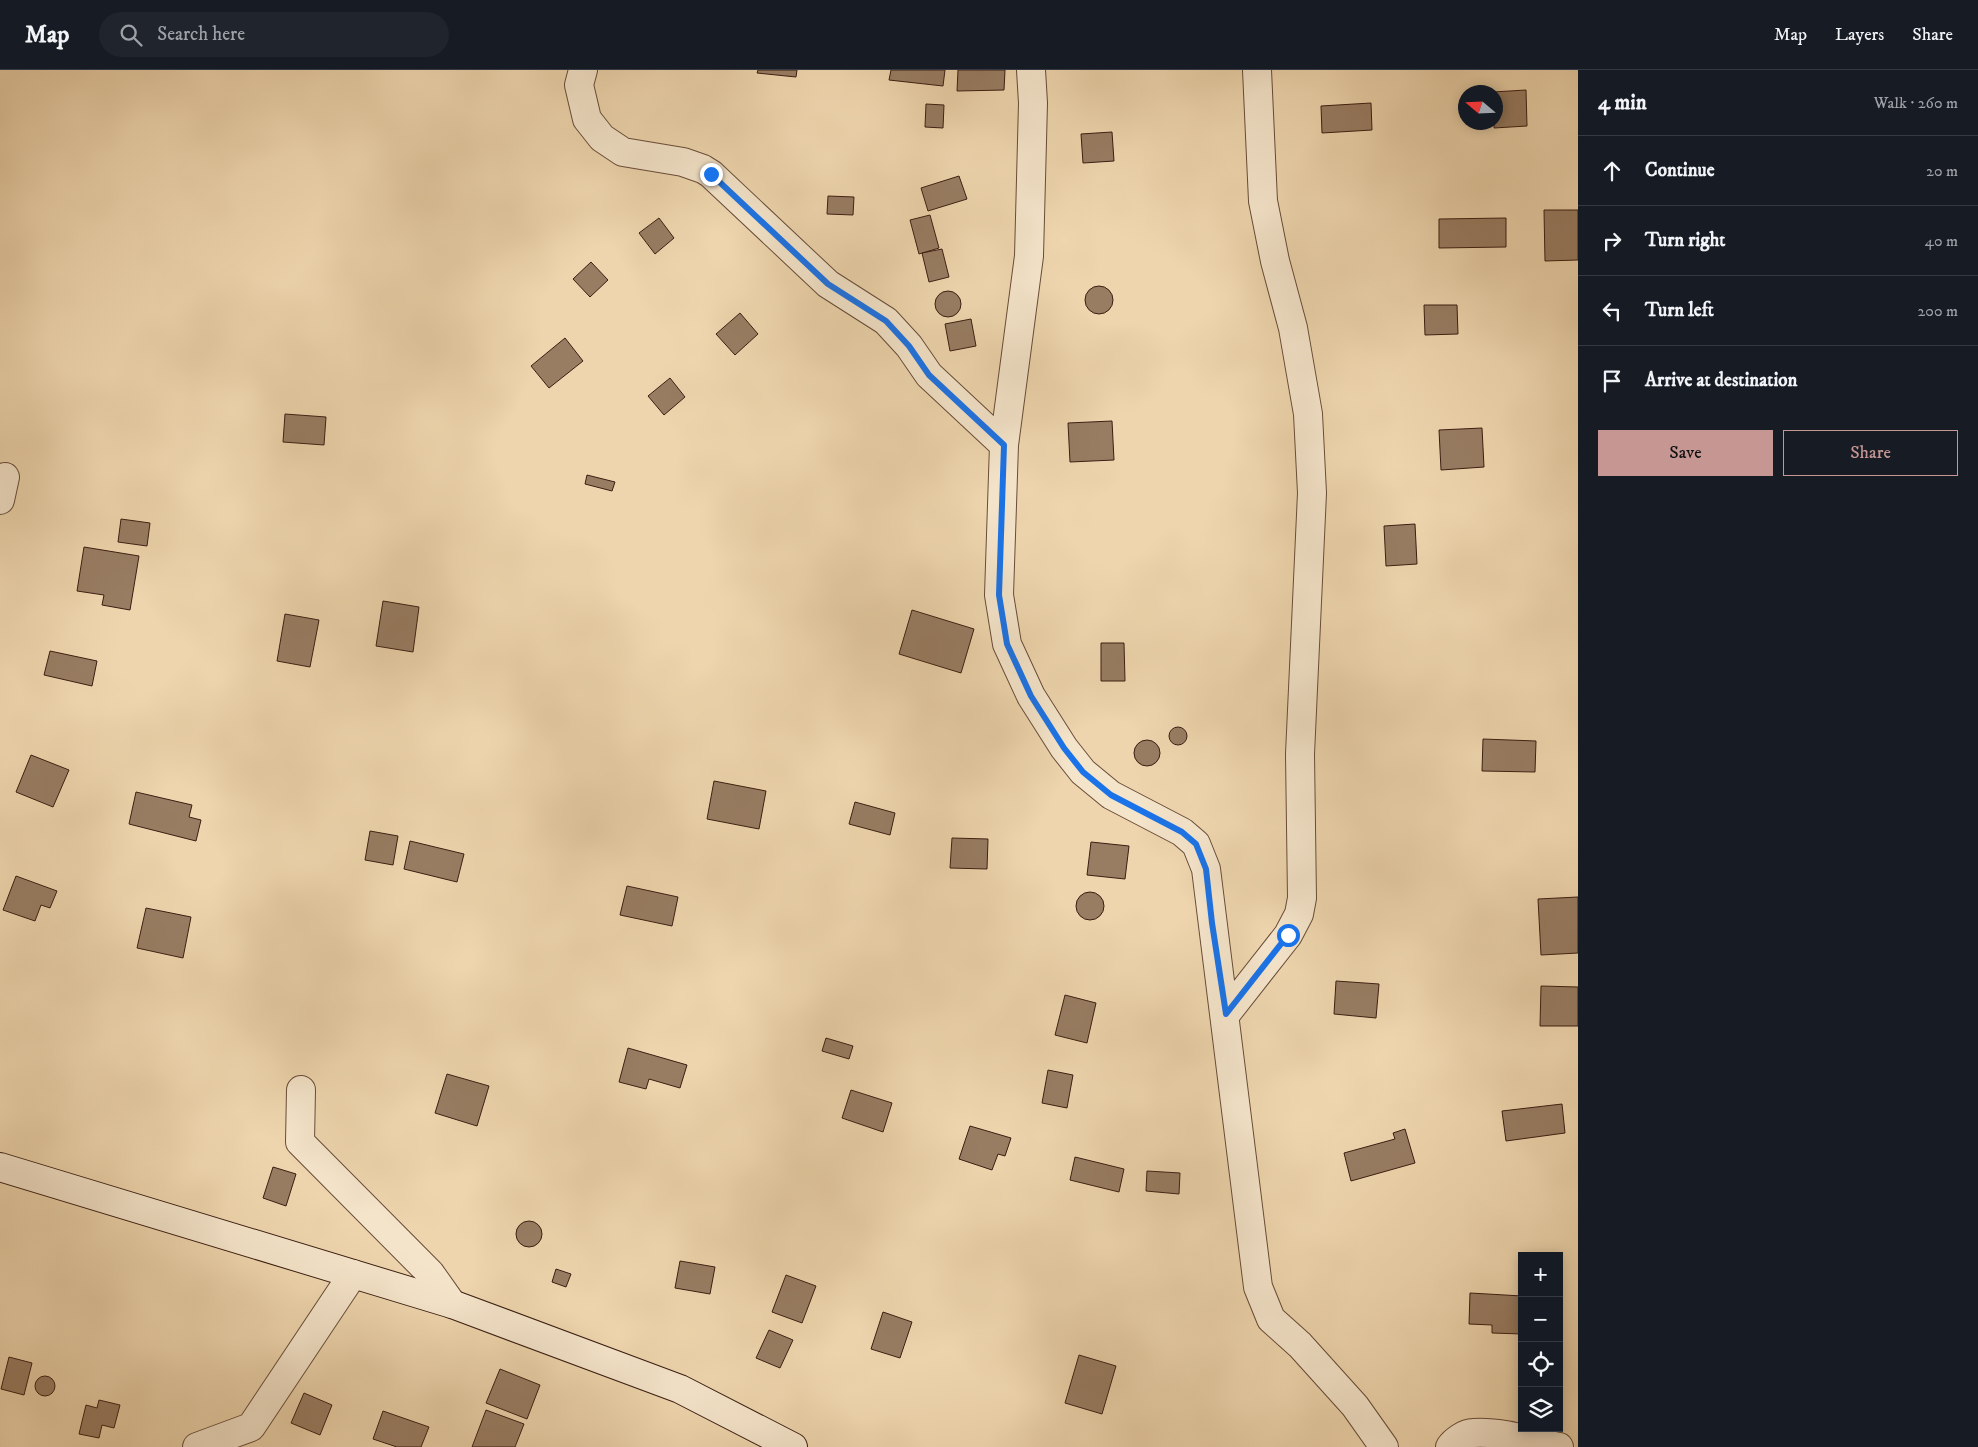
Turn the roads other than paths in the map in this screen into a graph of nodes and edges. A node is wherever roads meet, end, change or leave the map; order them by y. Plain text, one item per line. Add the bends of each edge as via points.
1 (583, 70) edge
2 (1031, 70) edge
3 (1257, 70) edge
4 (1004, 445) junction
5 (1226, 1014) junction
6 (301, 1090) dead end
7 (0, 1167) edge
8 (353, 1274) junction
9 (452, 1304) junction
10 (197, 1447) edge
11 (793, 1447) edge
12 (1384, 1447) edge
13 (1450, 1447) edge
14 (1559, 1447) edge

1 - 4 street via 579,85 587,119 602,138 623,152 684,162 711,174 828,284 886,321 929,375
2 - 4 street via 1029,256
3 - 5 street via 1263,201 1293,328 1308,414 1312,493 1300,754 1302,898 1299,914 1288,935
4 - 5 street via 999,595 1007,644 1031,696 1083,772 1111,795 1182,832 1196,844 1206,869
5 - 12 street via 1258,1286 1271,1318 1355,1406
6 - 9 street via 300,1142 430,1273
7 - 8 street
8 - 9 street
8 - 10 street via 251,1428
9 - 11 street via 680,1389
13 - 14 street via 1471,1432

